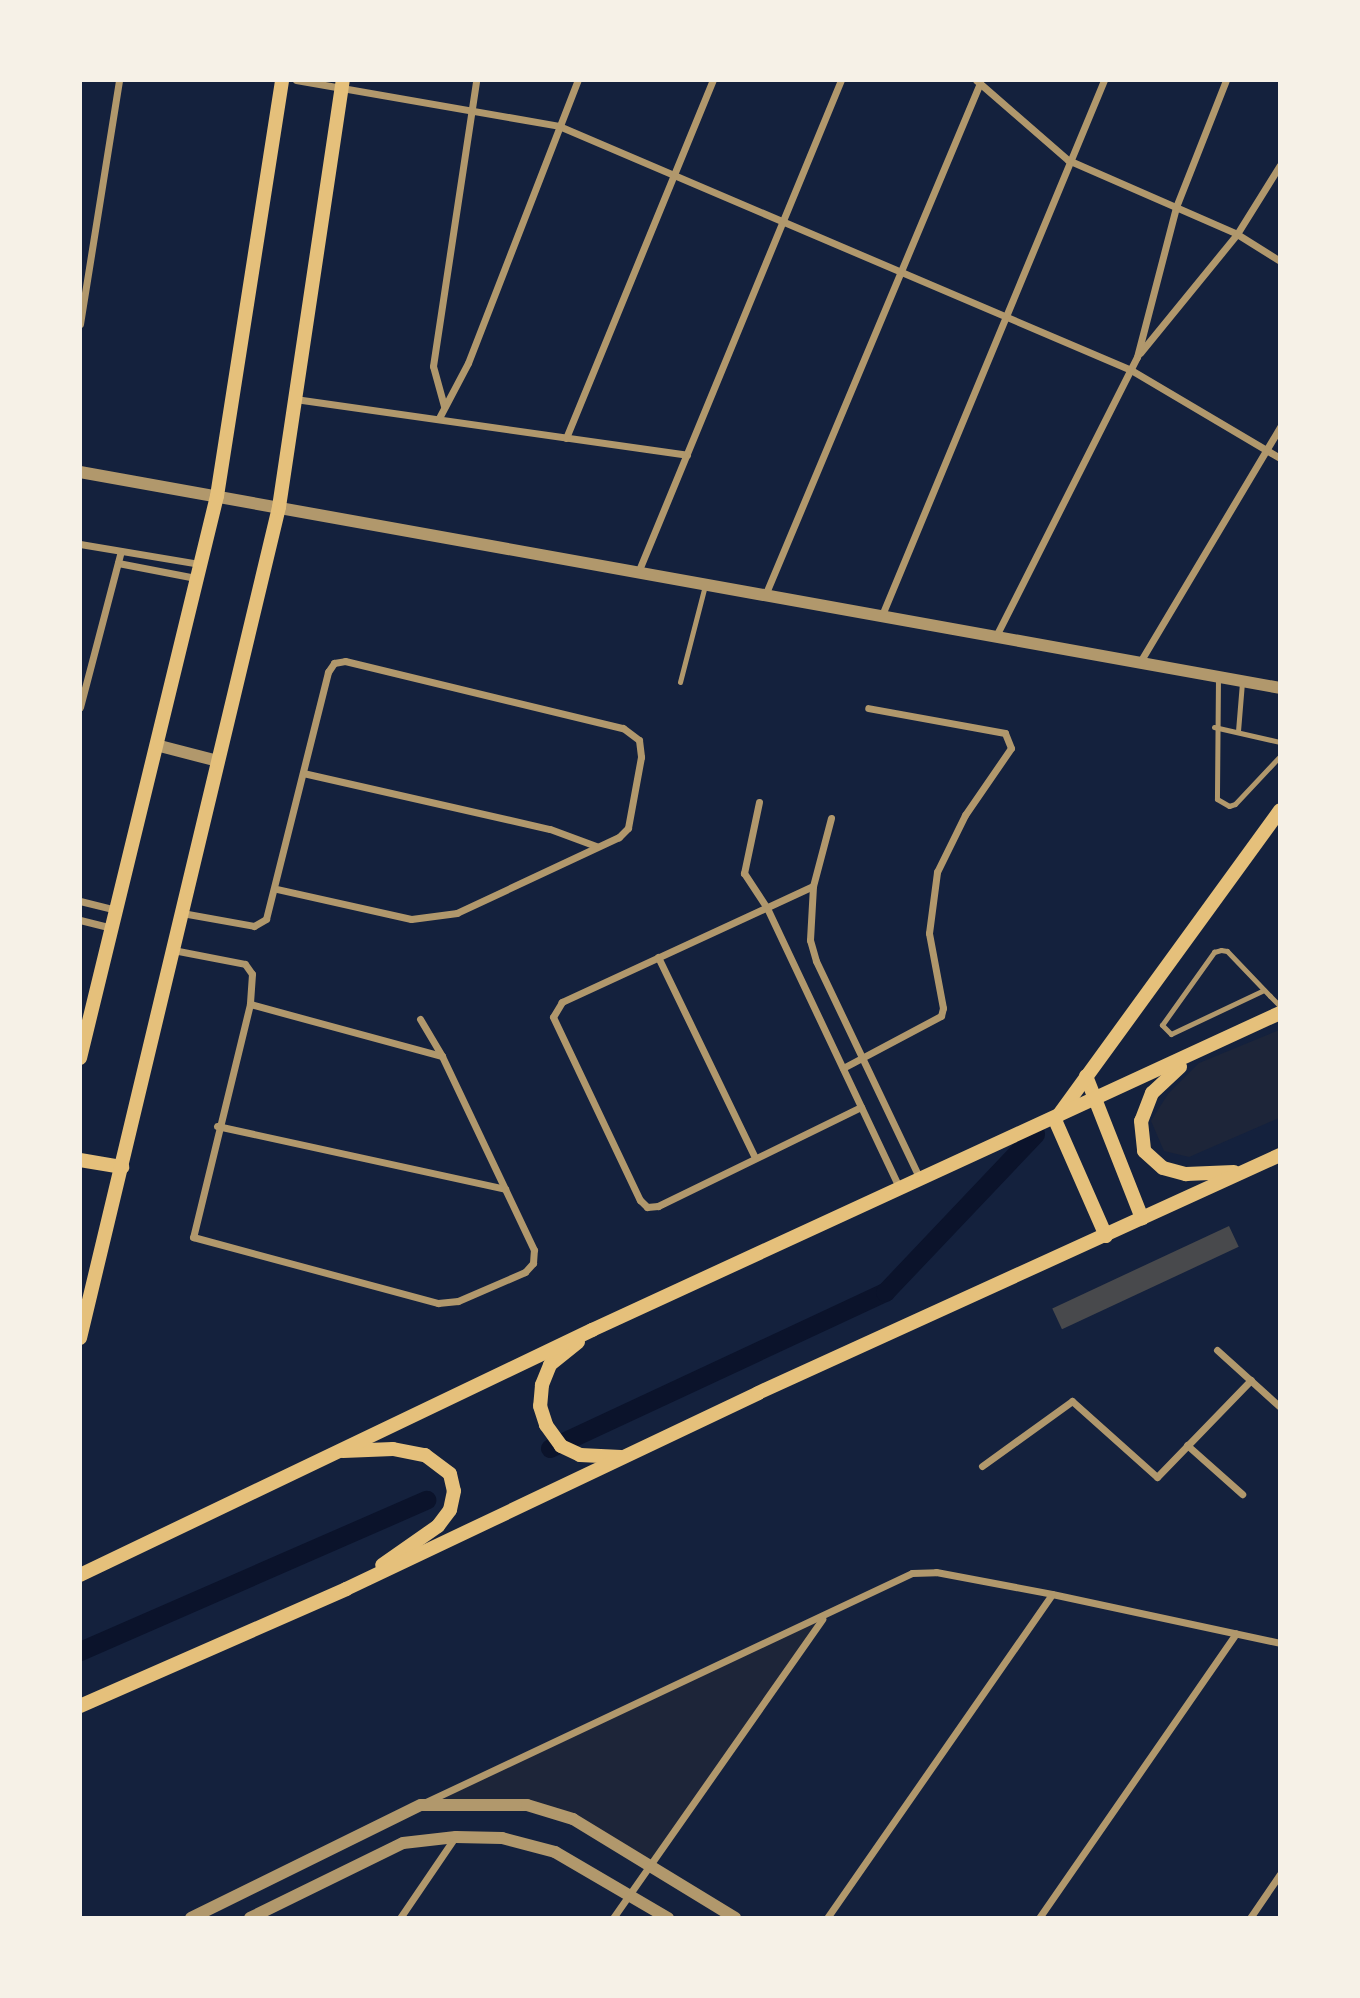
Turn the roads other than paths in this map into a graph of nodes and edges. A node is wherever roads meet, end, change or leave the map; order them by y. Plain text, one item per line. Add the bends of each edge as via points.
1 (119, 80) edge
2 (282, 80) edge
3 (296, 80) edge
4 (476, 80) edge
5 (578, 80) edge
6 (713, 80) edge
7 (841, 80) edge
8 (1104, 80) edge
9 (1226, 80) edge
10 (978, 82) edge
11 (343, 84) edge
12 (471, 111) junction
13 (559, 126) junction
14 (1068, 160) junction
15 (1279, 165) edge
16 (675, 175) junction
17 (1176, 207) junction
18 (783, 220) junction
19 (1237, 234) junction
20 (1279, 261) edge
21 (902, 270) junction
22 (1005, 314) junction
23 (80, 324) edge
24 (1137, 357) junction
25 (1131, 370) junction
26 (295, 399) junction
27 (444, 406) junction
28 (439, 418) junction
29 (1279, 428) edge
30 (566, 438) junction
31 (1266, 450) junction
32 (687, 455) junction
33 (1279, 458) edge
34 (80, 472) edge
35 (217, 496) junction
36 (279, 507) junction
37 (80, 544) edge
38 (121, 551) junction
39 (118, 563) junction
40 (639, 570) junction
41 (199, 571) junction
42 (706, 582) junction
43 (766, 593) junction
44 (882, 615) junction
45 (996, 636) junction
46 (1140, 662) junction
47 (1218, 677) junction
48 (1242, 681) junction
49 (680, 682) dead end
50 (1279, 688) edge
51 (80, 707) edge
52 (868, 708) dead end
53 (1214, 727) junction
54 (1238, 731) junction
55 (1279, 742) edge
56 (156, 745) junction
57 (1279, 756) edge
58 (218, 761) junction
59 (303, 773) junction
60 (760, 802) dead end
61 (1279, 810) edge
62 (831, 818) dead end
63 (596, 846) junction
64 (813, 886) junction
65 (277, 889) junction
66 (80, 901) edge
67 (767, 908) junction
68 (116, 910) junction
69 (182, 913) junction
70 (80, 920) edge
71 (112, 928) junction
72 (173, 950) junction
73 (659, 957) junction
74 (1264, 990) junction
75 (250, 1004) junction
76 (1279, 1006) edge
77 (1279, 1013) edge
78 (420, 1019) dead end
79 (442, 1056) junction
80 (1191, 1057) junction
81 (80, 1058) edge
82 (862, 1058) junction
83 (843, 1068) junction
84 (1086, 1076) junction
85 (1096, 1100) junction
86 (861, 1107) junction
87 (1055, 1120) junction
88 (217, 1126) junction
89 (1279, 1155) edge
90 (754, 1156) junction
91 (80, 1160) edge
92 (122, 1167) junction
93 (1243, 1172) junction
94 (919, 1177) junction
95 (898, 1186) junction
96 (505, 1189) junction
97 (1142, 1218) junction
98 (1106, 1236) junction
99 (592, 1330) junction
100 (80, 1338) edge
101 (1217, 1350) dead end
102 (1251, 1380) junction
103 (1279, 1407) edge
104 (1187, 1446) junction
105 (337, 1451) junction
106 (622, 1457) junction
107 (982, 1466) dead end
108 (1242, 1494) dead end
109 (84, 1570) edge
110 (346, 1589) junction
111 (1052, 1594) junction
112 (822, 1619) junction
113 (1236, 1634) junction
114 (1279, 1643) edge
115 (80, 1706) edge
116 (421, 1805) junction
117 (456, 1837) junction
118 (651, 1863) junction
119 (1279, 1874) edge
120 (630, 1893) junction
121 (191, 1917) edge
122 (250, 1917) edge
123 (400, 1917) edge
124 (613, 1917) edge
125 (668, 1917) edge
126 (735, 1917) edge
127 (827, 1917) edge
128 (1039, 1917) edge
129 (1250, 1917) edge

1 - 23 street
2 - 35 main road
3 - 11 street
4 - 12 street
5 - 13 street
6 - 16 street
7 - 18 street
8 - 14 street
9 - 17 street
10 - 14 street
10 - 21 street
11 - 12 street
11 - 26 main road
12 - 13 street
12 - 27 street via 433,366
13 - 16 street
13 - 27 street via 468,363
14 - 17 street
14 - 22 street
15 - 19 street
16 - 18 street
16 - 30 street
17 - 19 street
17 - 24 street
18 - 21 street
18 - 32 street
19 - 20 street
19 - 24 street
21 - 22 street
21 - 43 street
22 - 25 street
22 - 44 street
24 - 25 street
25 - 31 street
25 - 45 street
26 - 28 street
26 - 36 main road
27 - 28 street
28 - 30 street
29 - 31 street
30 - 32 street
31 - 33 street
31 - 46 street
32 - 40 street
34 - 35 street
35 - 36 street
35 - 41 main road
36 - 40 street
36 - 58 main road
37 - 38 street
38 - 39 street
38 - 41 street
39 - 41 street
39 - 51 street
40 - 42 street
41 - 56 main road
42 - 43 street
42 - 49 lane
43 - 44 street
44 - 45 street
45 - 46 street
46 - 47 street
47 - 48 street
47 - 53 lane
48 - 50 street
48 - 54 lane
52 - 82 street via 1005,733 1011,748 965,815 937,872 929,933 941,1016
53 - 54 lane
53 - 57 lane via 1217,799 1222,804 1235,804
54 - 55 lane
56 - 58 street
56 - 68 main road
58 - 69 main road
59 - 63 street via 550,829
59 - 63 street via 328,672 334,663 345,661 623,728 642,747 628,828
59 - 65 street
60 - 67 street via 744,873
61 - 84 main road
62 - 64 street
63 - 65 street via 436,919 411,919
64 - 67 street
64 - 82 street via 810,940
65 - 69 street via 266,919 254,926
66 - 68 street
67 - 73 street
67 - 83 street
68 - 71 main road
69 - 72 main road
70 - 71 street
71 - 81 main road
72 - 75 street via 244,964 252,974
72 - 92 main road
73 - 90 street
73 - 90 street via 562,1002 553,1017 640,1200 647,1207 658,1206
74 - 74 lane via 1227,951 1214,952 1161,1025 1171,1034
74 - 76 lane
75 - 79 street
75 - 88 street
77 - 80 main road
78 - 79 street
79 - 96 street
80 - 85 main road
80 - 93 main road via 1152,1093 1141,1121 1144,1151 1163,1168 1186,1174
82 - 83 street
82 - 94 street
83 - 86 street
84 - 85 main road
84 - 87 main road
85 - 87 main road
85 - 97 main road
86 - 90 street
86 - 95 street
87 - 94 main road
87 - 98 main road
88 - 96 street
88 - 96 street via 193,1237 438,1303 477,1294 525,1272 534,1263 534,1250
89 - 93 main road
91 - 92 main road
92 - 100 main road
93 - 97 main road
94 - 95 main road
95 - 99 main road
97 - 98 main road
98 - 106 main road
99 - 105 main road
99 - 106 main road via 550,1365 540,1406 561,1446 580,1455
101 - 102 street
102 - 103 street
102 - 104 street
104 - 107 street via 1157,1477 1072,1401
104 - 108 street
105 - 109 main road
105 - 110 main road via 393,1449 425,1455 450,1474 454,1491 450,1510 438,1526
106 - 110 main road
110 - 115 main road
111 - 112 street via 936,1572 912,1573 890,1579
111 - 113 street
111 - 127 street
112 - 116 street
112 - 118 street
113 - 114 street
113 - 128 street
116 - 118 street via 527,1805 573,1819
116 - 121 street
117 - 120 street via 502,1838 555,1852
117 - 122 street via 403,1843
117 - 123 street
118 - 120 street
118 - 126 street
119 - 129 street
120 - 124 street
120 - 125 street

